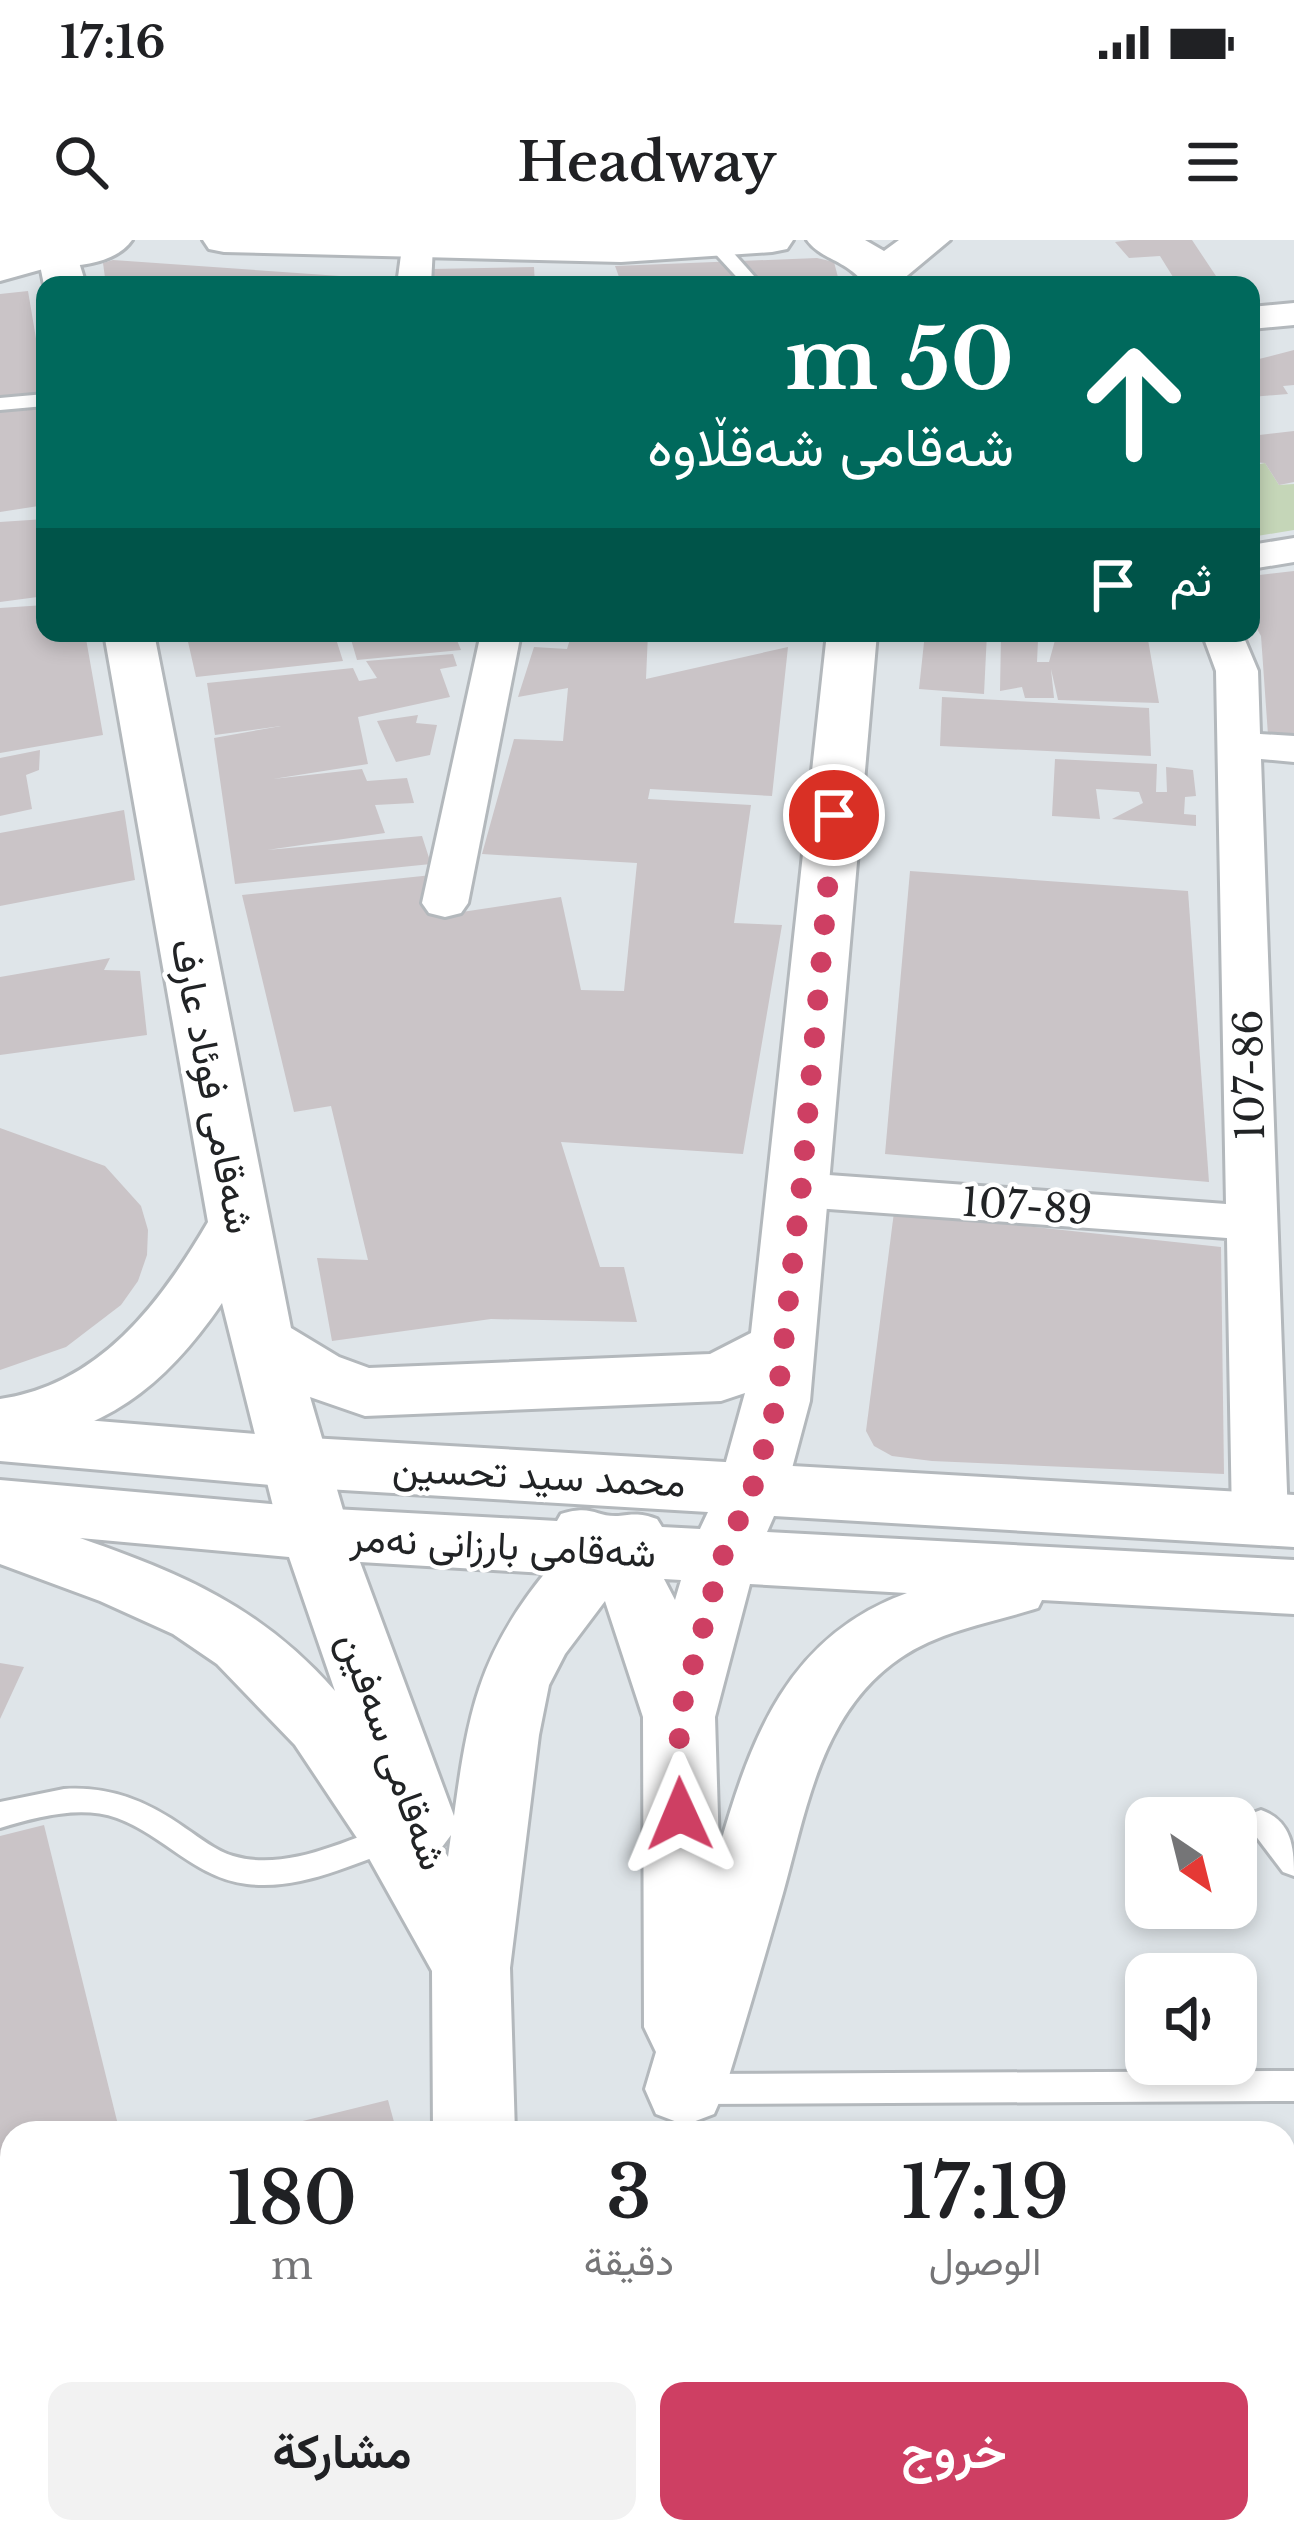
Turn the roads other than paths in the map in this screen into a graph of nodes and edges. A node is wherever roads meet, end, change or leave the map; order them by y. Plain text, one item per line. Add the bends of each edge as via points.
1 (111, 240) edge
2 (224, 240) edge
3 (772, 240) edge
4 (828, 240) edge
5 (929, 240) edge
6 (0, 241) edge
7 (730, 242) edge
8 (598, 251) edge
9 (57, 265) edge
10 (415, 266) edge
11 (0, 268) edge
12 (748, 276) edge
13 (878, 276) edge
14 (885, 276) edge
15 (1294, 314) edge
16 (1260, 316) edge
17 (36, 401) edge
18 (0, 404) edge
19 (1294, 550) edge
20 (1260, 556) edge
21 (131, 642) edge
22 (499, 642) edge
23 (851, 642) edge
24 (1226, 642) edge
25 (1240, 745) junction
26 (1294, 749) edge
27 (445, 903) dead end
28 (1270, 961) edge
29 (801, 1190) junction
30 (1252, 1223) junction
31 (238, 1224) junction
32 (260, 1340) junction
33 (783, 1345) junction
34 (0, 1423) edge
35 (0, 1437) edge
36 (293, 1462) junction
37 (395, 1467) junction
38 (753, 1487) junction
39 (0, 1504) edge
40 (1277, 1520) edge
41 (315, 1534) junction
42 (0, 1537) edge
43 (610, 1552) junction
44 (722, 1558) junction
45 (1070, 1575) junction
46 (1294, 1587) edge
47 (679, 1717) junction
48 (0, 1815) edge
49 (1261, 1823) dead end
50 (396, 1835) junction
51 (1294, 1863) edge
52 (471, 1968) junction
53 (1294, 2086) edge
54 (686, 2111) edge
55 (474, 2121) edge

1 - 9 main road
2 - 10 main road
3 - 7 main road
4 - 13 main road via 866,255
5 - 14 main road
6 - 9 main road
7 - 8 main road
7 - 12 lane
8 - 10 main road
9 - 11 main road
15 - 16 street
17 - 18 lane
19 - 20 street
21 - 31 main road, شەقامی فوئاد عارف
22 - 27 street
23 - 29 main road
24 - 25 street, 107-86 via 1237,670
25 - 26 street
25 - 28 street, 107-86
28 - 30 street, 107-86
29 - 30 street, 107-89
29 - 33 main road
30 - 40 street, 107-86
31 - 32 main road, شەقامی فوئاد عارف
31 - 34 main road via 186,1309 144,1358 52,1414
32 - 33 main road via 365,1392 721,1377
32 - 36 main road, شەقامی فوئاد عارف
33 - 38 main road
35 - 36 main road, محمد سید تحسین
36 - 37 main road, محمد سید تحسین
36 - 41 main road, شەقامی فوئاد عارف
37 - 38 main road, محمد سید تحسین
37 - 43 main road via 500,1488 563,1514
38 - 40 main road, محمد سید تحسین
38 - 43 main road, شەقامی سەفین via 664,1520
38 - 44 main road
39 - 41 main road, شەقامی بارزانی نەمر
41 - 43 main road, شەقامی بارزانی نەمر
41 - 52 main road, شەقامی سەفین
42 - 50 main road via 200,1616 286,1682
43 - 44 main road, شەقامی بارزانی نەمر
43 - 47 main road via 646,1603
43 - 52 main road, شەقامی سەفین via 568,1593 513,1685
44 - 45 main road, شەقامی بارزانی نەمر
44 - 47 main road
45 - 46 main road, شەقامی بارزانی نەمر
45 - 54 main road via 908,1621 837,1670 815,1700 786,1754
47 - 54 main road
48 - 50 lane via 92,1800 130,1810 202,1857 251,1872 320,1862
49 - 51 lane
50 - 52 main road
52 - 55 main road, شەقامی سەفین
53 - 54 lane

